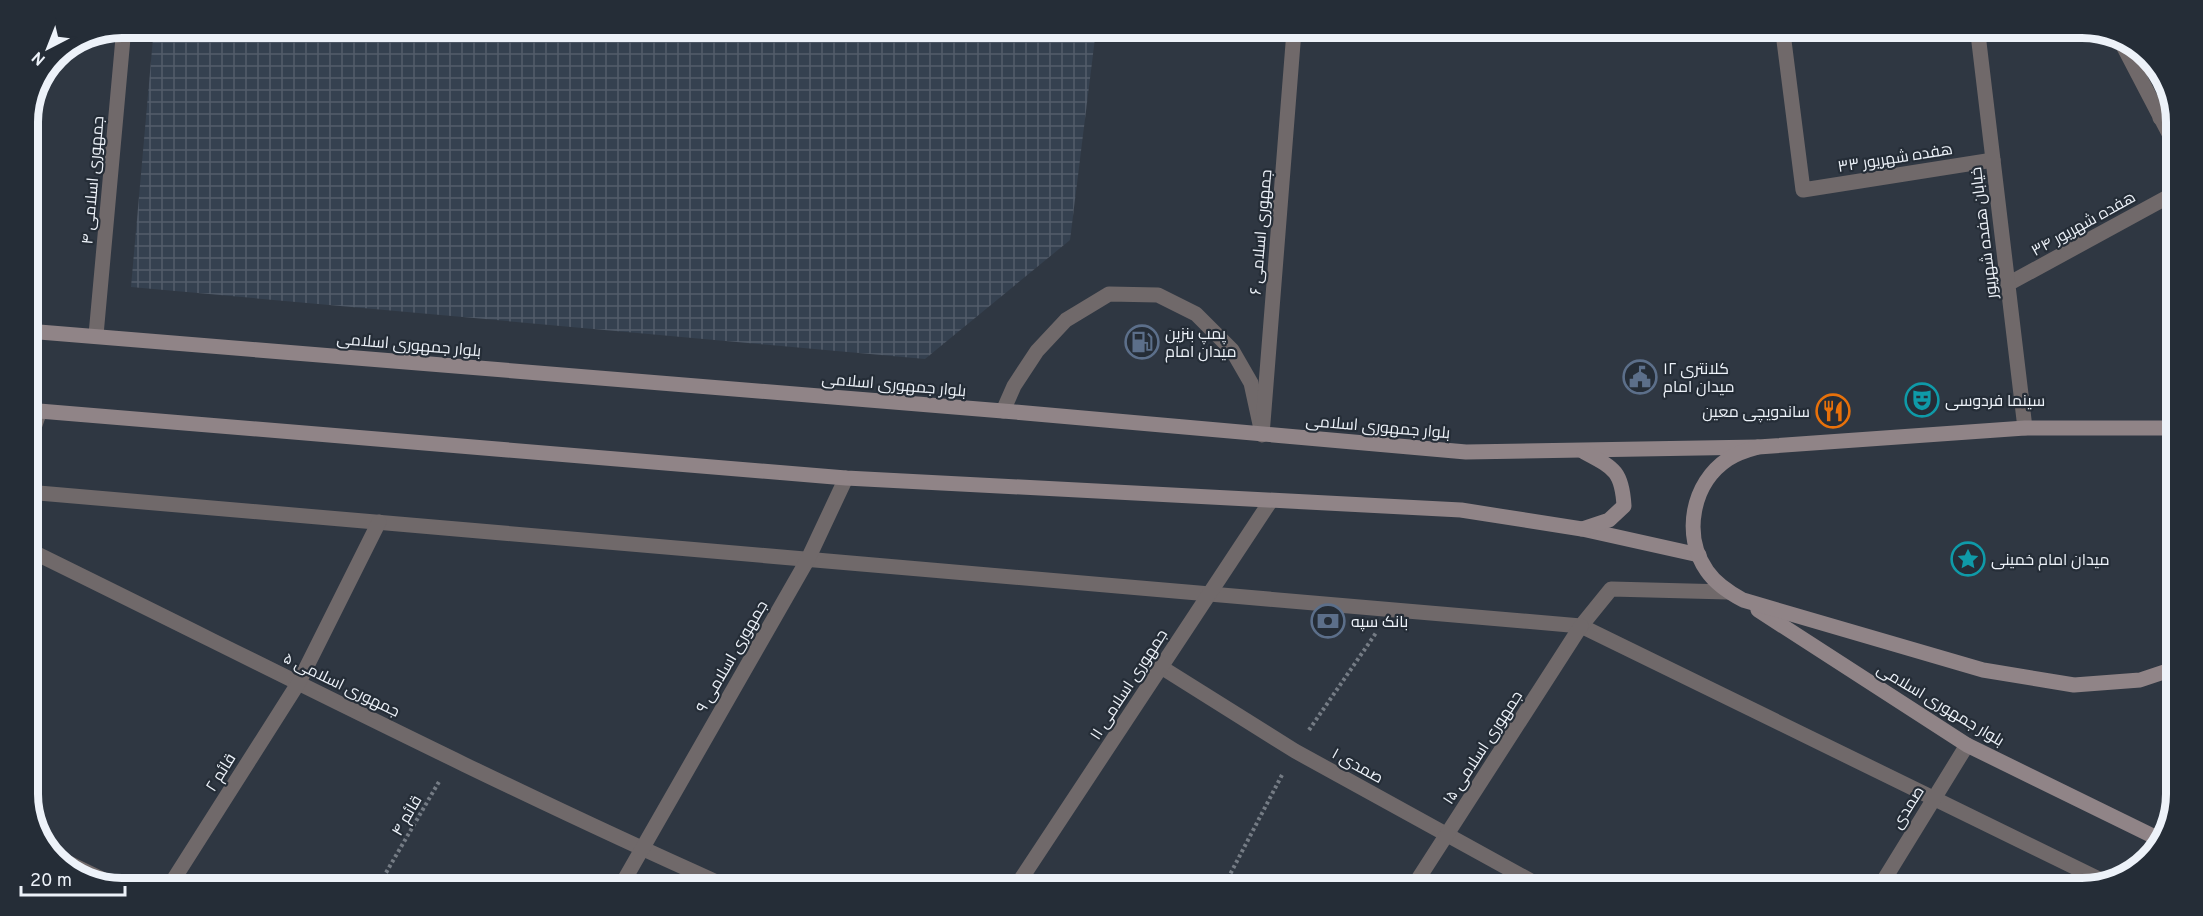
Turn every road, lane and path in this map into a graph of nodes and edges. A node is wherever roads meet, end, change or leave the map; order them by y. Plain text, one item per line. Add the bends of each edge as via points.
1 (123, 38) edge
2 (1293, 38) edge
3 (1784, 38) edge
4 (1978, 38) edge
5 (2125, 50) edge
6 (2165, 114) edge
7 (2160, 118) junction
8 (2165, 128) edge
9 (1993, 160) junction
10 (2165, 198) edge
11 (2008, 284) junction
12 (38, 332) edge
13 (96, 335) junction
14 (38, 410) edge
15 (1004, 411) junction
16 (2025, 428) junction
17 (2165, 430) edge
18 (1262, 435) junction
19 (1758, 447) junction
20 (1582, 451) junction
21 (846, 478) junction
22 (38, 493) edge
23 (1270, 502) junction
24 (379, 522) junction
25 (1582, 529) junction
26 (38, 554) edge
27 (1699, 555) junction
28 (808, 559) junction
29 (1728, 592) junction
30 (1208, 595) junction
31 (1743, 600) junction
32 (1581, 626) junction
33 (1161, 667) junction
34 (2166, 671) edge
35 (299, 682) junction
36 (1967, 745) junction
37 (452, 759) junction
38 (1934, 800) junction
39 (1446, 835) junction
40 (2154, 836) edge
41 (642, 849) junction
42 (2095, 877) edge
43 (175, 878) edge
44 (383, 878) edge
45 (625, 878) edge
46 (707, 878) edge
47 (1022, 878) edge
48 (1419, 878) edge
49 (1525, 878) edge
50 (1885, 878) edge

1 - 13 street, جمهوری اسلامی ۴
2 - 18 street, جمهوری اسلامی ۶
3 - 9 street, هفده شهریور ۳۳ via 1803,190
4 - 9 street, خیابان هفده شهریور
5 - 7 street
6 - 7 street
7 - 8 street
9 - 11 street, خیابان هفده شهریور
10 - 11 street, هفده شهریور ۳۴
11 - 16 street, خیابان هفده شهریور
12 - 13 main road, بلوار جمهوری اسلامی
13 - 15 main road, بلوار جمهوری اسلامی
14 - 21 main road
15 - 18 main road, بلوار جمهوری اسلامی
15 - 18 street via 1014,386 1037,351 1066,320 1109,294 1158,295 1196,314 1232,350 1251,383
16 - 17 main road
16 - 19 main road
18 - 20 main road, بلوار جمهوری اسلامی via 1466,452
19 - 20 main road, بلوار جمهوری اسلامی
19 - 27 main road via 1722,464 1706,481 1692,525
20 - 25 main road via 1611,467 1623,485 1624,506 1609,520
21 - 23 main road
21 - 28 street, جمهوری اسلامی ۹
22 - 24 street
23 - 25 main road via 1461,510
23 - 30 street, جمهوری اسلامی ۱۱
24 - 28 street
24 - 35 street, قائم ۲
25 - 27 main road
26 - 35 street, جمهوری اسلامی ۵
27 - 29 main road via 1706,570
28 - 30 street
28 - 41 street, جمهوری اسلامی ۹
29 - 31 main road
29 - 32 street, جمهوری اسلامی ۱۵ via 1611,589
30 - 32 street
30 - 33 street, جمهوری اسلامی ۱۱
31 - 34 main road via 1983,670 2074,685 2139,680
31 - 36 main road, بلوار جمهوری اسلامی
32 - 38 street
32 - 39 street, جمهوری اسلامی ۱۵
33 - 39 street, صمدی ۱ via 1295,751
33 - 47 street, جمهوری اسلامی ۱۱
35 - 37 street, جمهوری اسلامی ۵
35 - 43 street, قائم ۲
36 - 38 street, صمدی
36 - 40 main road, بلوار جمهوری اسلامی
37 - 41 street, جمهوری اسلامی ۵
37 - 44 path, قائم ۴
38 - 42 street
38 - 50 street, صمدی
39 - 48 street, جمهوری اسلامی ۱۵
39 - 49 street, صمدی ۱
41 - 45 street, جمهوری اسلامی ۹
41 - 46 street, جمهوری اسلامی ۵

